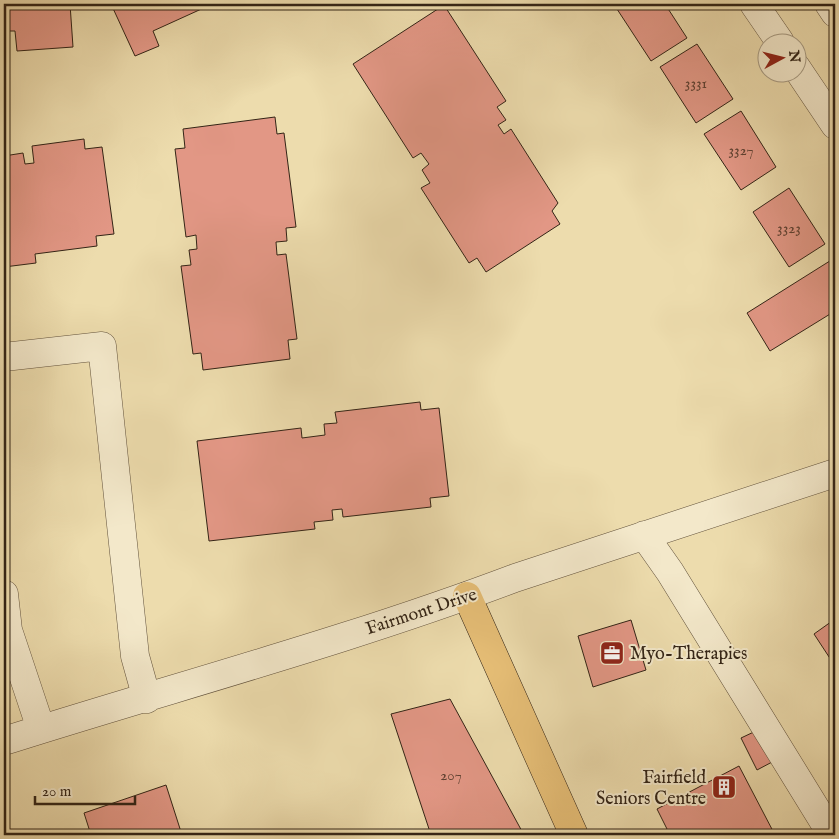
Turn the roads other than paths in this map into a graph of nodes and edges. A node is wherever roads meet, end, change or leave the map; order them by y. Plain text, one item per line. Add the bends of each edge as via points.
1 (754, 4) edge
2 (829, 4) edge
3 (835, 13) edge
4 (773, 32) edge
5 (806, 82) edge
6 (835, 125) edge
7 (4, 357) edge
8 (830, 473) edge
9 (644, 535) junction
10 (4, 594) edge
11 (467, 596) junction
12 (147, 699) junction
13 (41, 729) junction
14 (4, 741) edge
15 (574, 835) edge
16 (832, 835) edge

1 - 4 street
2 - 3 street
5 - 6 street
7 - 12 street via 102,346 135,656
8 - 9 street, Fairmont Drive
9 - 11 street, Fairmont Drive
9 - 16 street
10 - 13 street via 8,630
11 - 12 street, Fairmont Drive
11 - 15 highway
12 - 13 street, Fairmont Drive
13 - 14 street, Fairmont Drive

